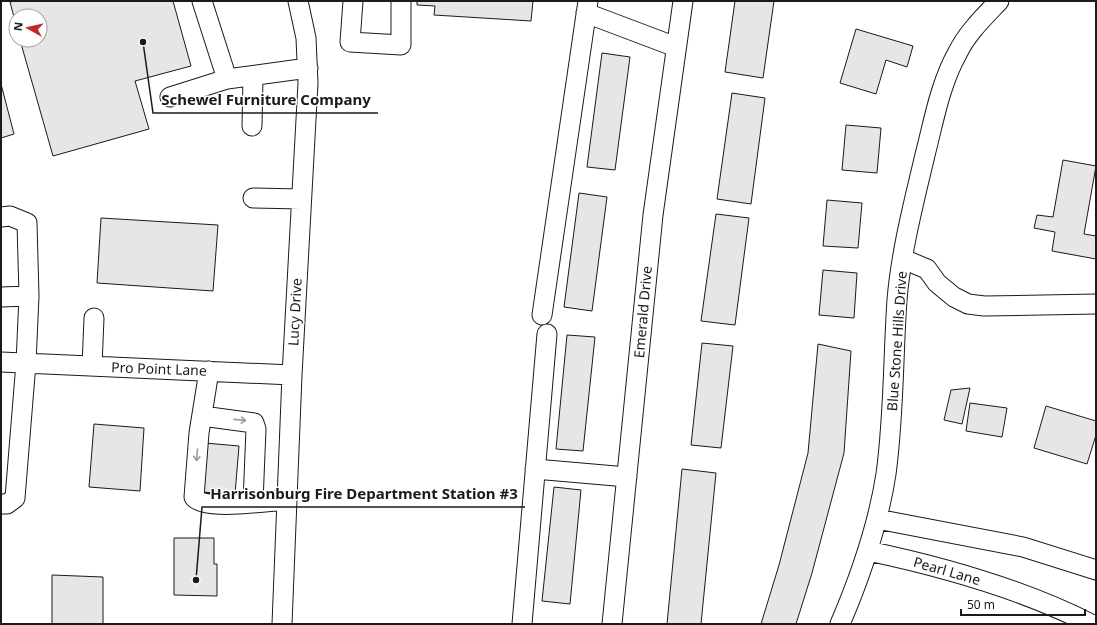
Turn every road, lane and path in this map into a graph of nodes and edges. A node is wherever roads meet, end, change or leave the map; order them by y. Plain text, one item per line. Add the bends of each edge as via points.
1 (202, 1) edge
2 (298, 1) edge
3 (353, 1) edge
4 (401, 1) edge
5 (683, 1) edge
6 (999, 1) edge
7 (587, 7) edge
8 (676, 47) junction
9 (308, 68) junction
10 (253, 76) junction
11 (226, 79) junction
12 (170, 97) dead end
13 (252, 126) dead end
14 (253, 198) dead end
15 (301, 200) junction
16 (1, 218) edge
17 (903, 259) junction
18 (29, 296) junction
19 (1, 297) edge
20 (1096, 304) edge
21 (542, 315) dead end
22 (94, 318) dead end
23 (547, 334) dead end
24 (1, 362) edge
25 (26, 363) junction
26 (92, 366) junction
27 (209, 371) junction
28 (292, 375) junction
29 (202, 416) junction
30 (535, 469) junction
31 (627, 477) junction
32 (287, 500) junction
33 (253, 502) junction
34 (1, 504) edge
35 (877, 520) junction
36 (868, 551) junction
37 (1096, 570) edge
38 (282, 624) edge
39 (522, 624) edge
40 (612, 624) edge
41 (840, 624) edge
42 (1091, 624) edge

1 - 11 street
2 - 9 street, Lucy Drive via 306,38
3 - 4 street via 350,42 401,45
5 - 8 street, Emerald Drive
6 - 17 street, Blue Stone Hills Drive via 966,38 946,78 935,115
7 - 8 street
7 - 21 street
8 - 31 street, Emerald Drive via 653,215
9 - 10 street
9 - 15 street, Lucy Drive
10 - 11 street
10 - 13 street
11 - 12 street
14 - 15 street
15 - 28 street, Lucy Drive
16 - 18 street via 10,216 27,223
17 - 20 street via 927,270 942,288 968,304
17 - 35 street, Blue Stone Hills Drive via 897,300 892,419
18 - 19 street
18 - 25 street
22 - 26 street
23 - 30 street
24 - 25 street, Pro Point Lane
25 - 26 street, Pro Point Lane
25 - 34 street via 14,498 7,504
26 - 27 street, Pro Point Lane
27 - 28 street, Pro Point Lane
27 - 29 street
28 - 32 street, Lucy Drive
29 -> 33 street via 254,423 256,429
29 -> 33 street via 194,497 196,501 219,505
30 - 31 street
30 - 39 street
31 - 40 street, Emerald Drive
32 - 33 street
32 - 38 street, Lucy Drive
35 - 36 street, Blue Stone Hills Drive
35 - 37 street via 1023,547
36 - 41 street, Blue Stone Hills Drive
36 - 42 street, Pearl Lane via 995,585

